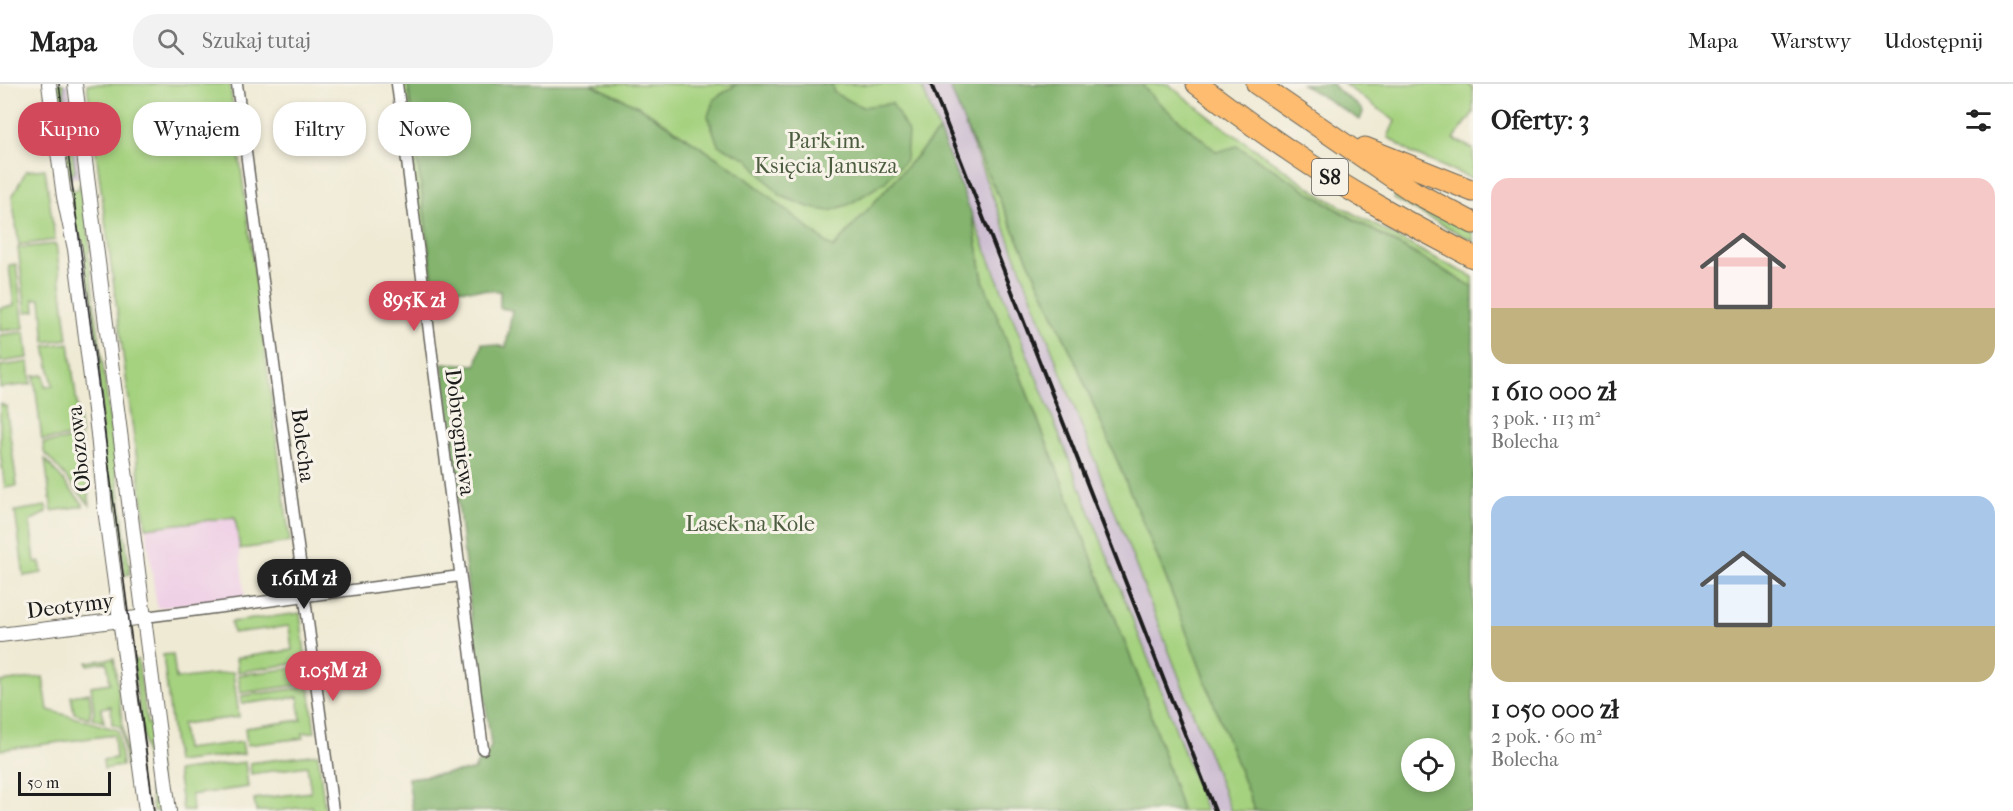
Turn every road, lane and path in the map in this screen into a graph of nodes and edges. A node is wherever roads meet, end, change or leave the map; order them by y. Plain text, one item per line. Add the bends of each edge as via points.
1 (49, 84) edge
2 (75, 84) edge
3 (237, 84) edge
4 (397, 84) edge
5 (1197, 84) edge
6 (1257, 84) edge
7 (1319, 128) junction
8 (1424, 173) junction
9 (1473, 191) edge
10 (1473, 197) edge
11 (1473, 224) edge
12 (1473, 257) edge
13 (460, 576) junction
14 (304, 596) junction
15 (145, 617) junction
16 (120, 620) junction
17 (0, 636) edge
18 (483, 749) dead end
19 (146, 811) edge
20 (169, 811) edge
21 (333, 811) edge

1 - 16 street, Obozowa via 75,249
2 - 15 street, Obozowa
3 - 14 street, Bolecha
4 - 13 street, Dobrogniewa
5 - 12 highway, S8 via 1331,178
6 - 7 highway, S8
7 - 8 highway
7 - 11 highway, S8 via 1414,192
8 - 9 highway
8 - 10 highway
13 - 14 street
13 - 18 street, Dobrogniewa
14 - 15 street
14 - 21 street, Bolecha
15 - 16 street, Deotymy
15 - 20 street, Obozowa
16 - 17 street, Deotymy
16 - 19 street, Obozowa

